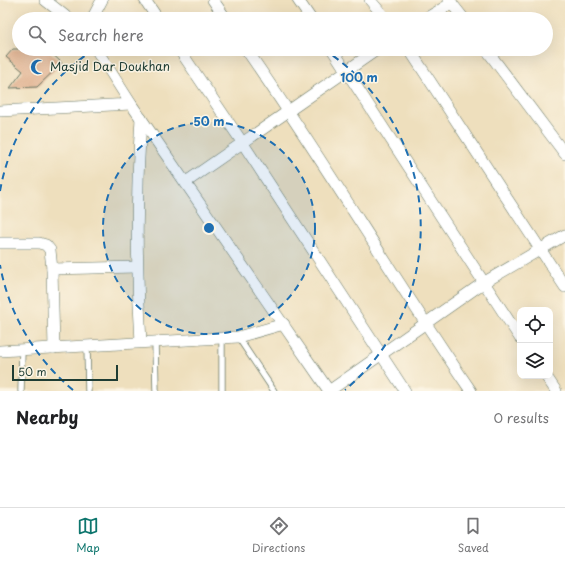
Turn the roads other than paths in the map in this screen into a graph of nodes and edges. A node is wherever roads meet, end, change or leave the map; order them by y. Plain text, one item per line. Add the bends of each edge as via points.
1 (46, 0) edge
2 (102, 0) edge
3 (145, 0) edge
4 (213, 0) edge
5 (298, 0) edge
6 (370, 0) edge
7 (450, 1) edge
8 (61, 12) edge
9 (96, 12) edge
10 (153, 12) edge
11 (221, 12) edge
12 (306, 12) edge
13 (380, 12) edge
14 (435, 12) edge
15 (459, 12) edge
16 (100, 56) edge
17 (184, 56) edge
18 (251, 56) edge
19 (337, 56) edge
20 (367, 56) edge
21 (414, 56) edge
22 (491, 56) edge
23 (346, 70) junction
24 (131, 104) junction
25 (288, 110) junction
26 (0, 111) edge
27 (141, 118) junction
28 (242, 142) junction
29 (565, 154) edge
30 (186, 182) junction
31 (565, 235) edge
32 (0, 243) edge
33 (540, 250) junction
34 (136, 267) junction
35 (52, 269) junction
36 (484, 284) junction
37 (565, 287) edge
38 (284, 324) junction
39 (425, 324) junction
40 (517, 334) edge
41 (238, 337) junction
42 (222, 339) junction
43 (155, 341) junction
44 (141, 342) junction
45 (87, 347) junction
46 (54, 348) junction
47 (22, 350) junction
48 (0, 351) edge
49 (381, 355) junction
50 (548, 379) edge
51 (21, 391) edge
52 (88, 391) edge
53 (156, 391) edge
54 (222, 391) edge
55 (274, 391) edge
56 (329, 391) edge
57 (405, 391) edge
58 (471, 391) edge
59 (556, 391) edge

1 - 8 street
2 - 9 street
3 - 10 street
4 - 11 street
5 - 12 street
6 - 13 street
7 - 14 street
7 - 15 street
16 - 24 street
17 - 28 street
18 - 25 street
19 - 23 street
20 - 23 street
21 - 33 street
22 - 29 street
23 - 25 street
23 - 36 street
24 - 26 street
24 - 27 street
25 - 28 street
25 - 39 street
27 - 30 street
27 - 34 street via 137,177
28 - 30 street
28 - 49 street
30 - 38 street
31 - 33 street
32 - 35 street via 46,245 52,256
33 - 36 street
33 - 37 street
34 - 35 street
34 - 44 street
35 - 46 street
36 - 39 street
36 - 40 street
38 - 41 street
38 - 56 street
39 - 49 street
39 - 58 street
41 - 42 street
41 - 55 lane
42 - 43 street
42 - 54 lane
43 - 44 street
43 - 53 lane
44 - 45 street
45 - 46 street
45 - 52 lane
46 - 47 street
47 - 48 street
47 - 51 lane
49 - 56 street
49 - 57 street
50 - 59 street

